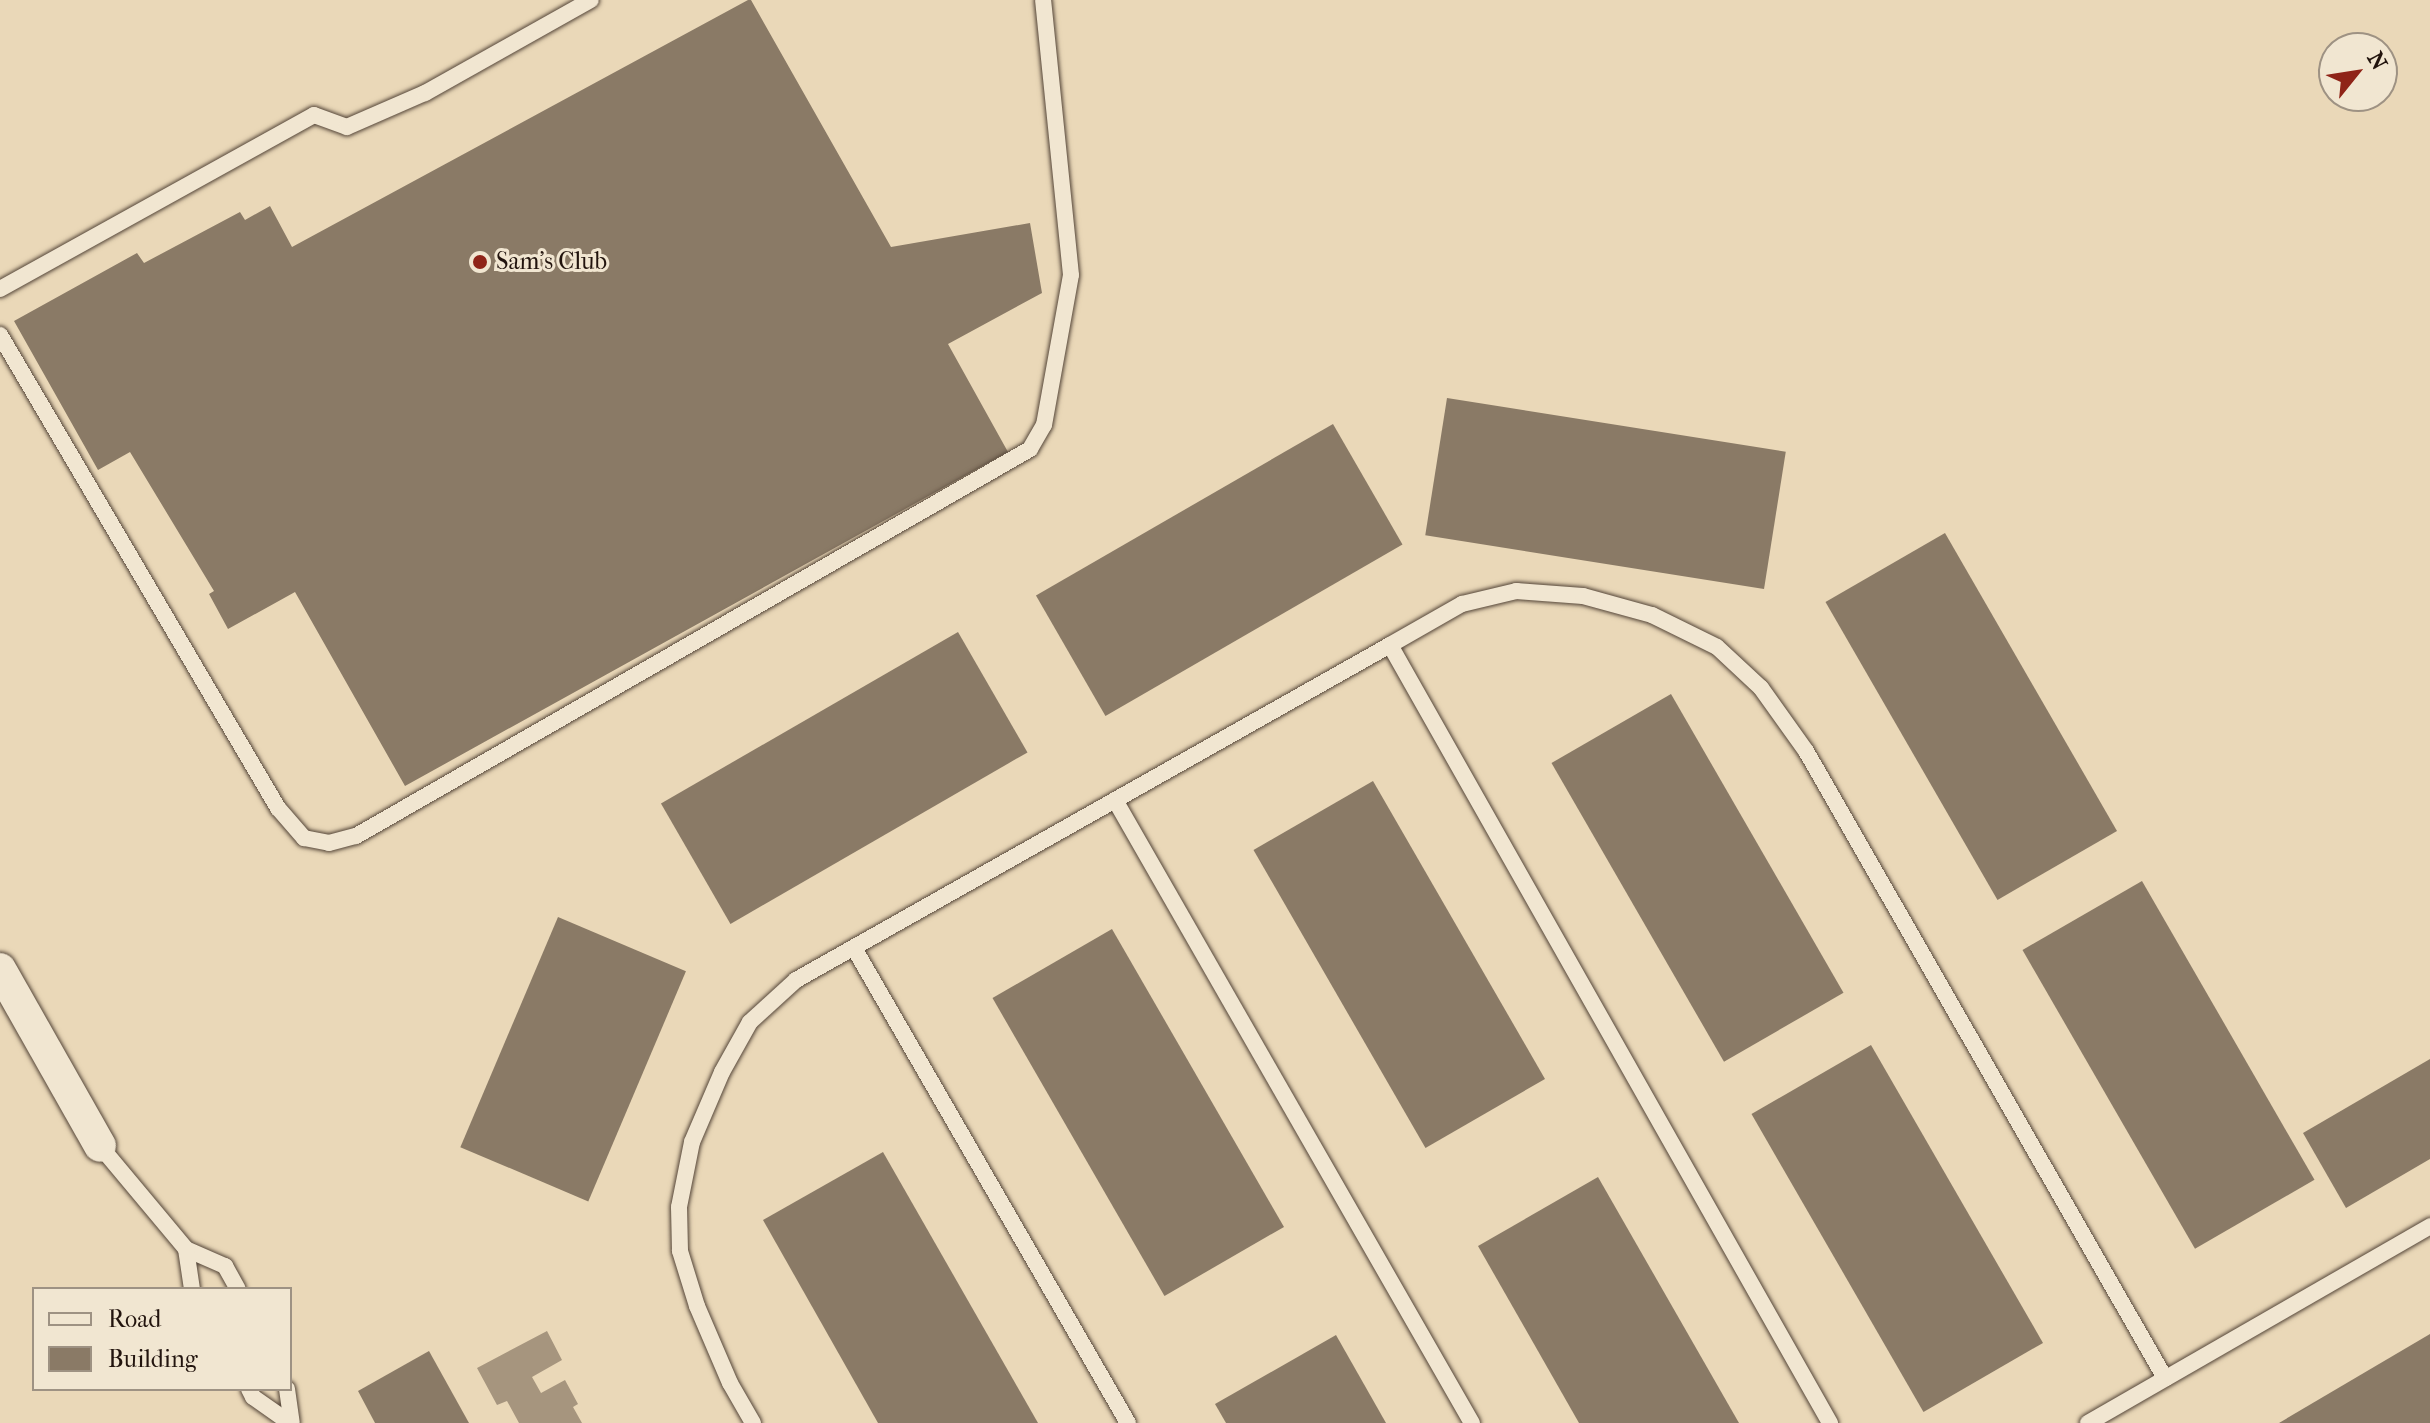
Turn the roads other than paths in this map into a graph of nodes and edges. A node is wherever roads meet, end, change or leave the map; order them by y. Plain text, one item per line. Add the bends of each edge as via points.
1 (591, 0) edge
2 (1043, 0) edge
3 (0, 289) edge
4 (0, 335) edge
5 (1390, 645) junction
6 (1115, 800) junction
7 (854, 948) junction
8 (0, 969) edge
9 (100, 1146) joint
10 (2430, 1226) edge
11 (186, 1249) junction
12 (192, 1287) edge
13 (237, 1287) edge
14 (2165, 1378) junction
15 (250, 1391) edge
16 (287, 1391) edge
17 (291, 1423) edge
18 (753, 1423) edge
19 (1128, 1423) edge
20 (1472, 1423) edge
21 (1830, 1423) edge
22 (2088, 1423) edge

1 - 3 lane via 425,93 347,127 314,115
2 - 4 lane via 1071,275 1044,425 1030,449 356,836 329,843 304,838 278,808
5 - 6 lane
5 - 14 lane via 1462,604 1516,591 1583,596 1652,615 1717,647 1761,688 1806,751
5 - 21 lane
6 - 7 lane
6 - 20 lane
7 - 18 lane via 796,980 750,1022 692,1142 679,1207 680,1251 697,1306
7 - 19 lane
8 - 9 street
9 - 11 lane
10 - 14 lane
11 - 12 lane
11 - 13 lane via 225,1266
14 - 22 lane
15 - 17 lane
16 - 17 lane

